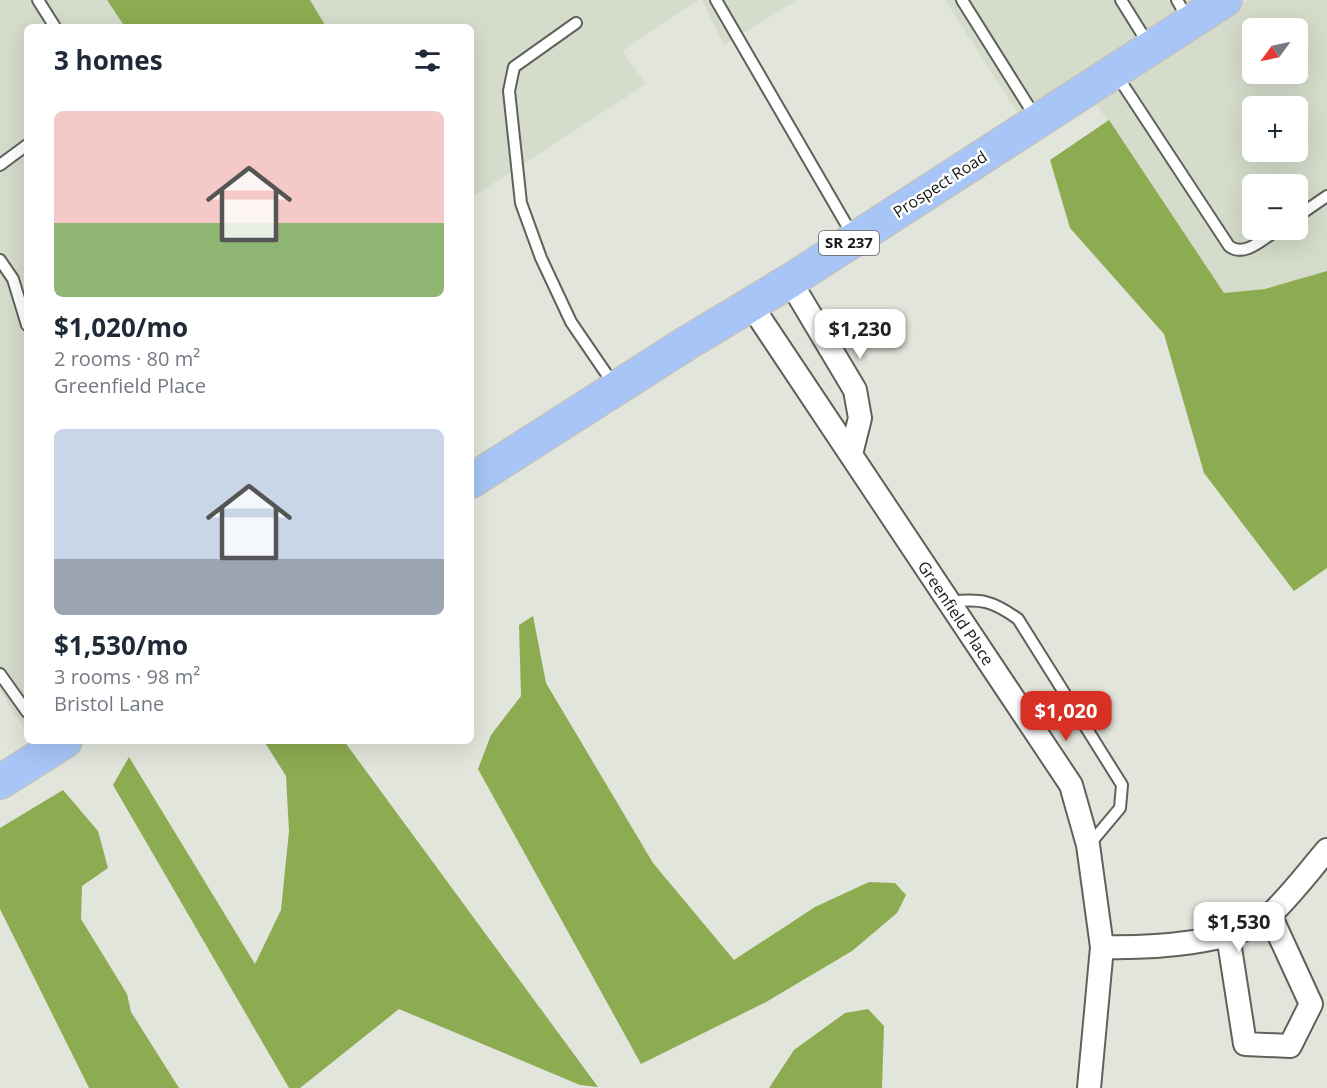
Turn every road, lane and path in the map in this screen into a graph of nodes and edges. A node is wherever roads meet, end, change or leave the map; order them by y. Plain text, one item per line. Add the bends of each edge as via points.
1 (38, 0) edge
2 (716, 0) edge
3 (962, 0) edge
4 (1121, 0) edge
5 (1225, 0) edge
6 (1184, 11) edge
7 (576, 23) dead end
8 (53, 24) edge
9 (1151, 48) junction
10 (1114, 72) junction
11 (1038, 121) junction
12 (24, 147) edge
13 (0, 165) edge
14 (1327, 196) edge
15 (1308, 209) edge
16 (855, 239) junction
17 (1261, 240) edge
18 (0, 260) edge
19 (790, 281) junction
20 (751, 305) junction
21 (24, 315) edge
22 (616, 388) junction
23 (851, 454) junction
24 (474, 479) edge
25 (950, 602) junction
26 (0, 674) edge
27 (24, 708) edge
28 (55, 744) edge
29 (0, 782) edge
30 (1088, 845) junction
31 (1327, 850) edge
32 (1270, 915) junction
33 (1228, 935) junction
34 (1102, 947) junction
35 (1089, 1088) edge

1 - 8 lane
2 - 16 lane
3 - 11 lane
4 - 9 lane
5 - 6 main road, Prospect Road / SR 237
6 - 9 main road, Prospect Road / SR 237
7 - 22 lane via 514,67 509,91 516,171 521,203 562,304
9 - 10 main road, Prospect Road / SR 237
10 - 11 main road, Prospect Road / SR 237
10 - 17 lane via 1229,246 1243,251
11 - 16 main road, Prospect Road / SR 237
12 - 13 lane
14 - 15 lane
16 - 19 main road, Prospect Road / SR 237
18 - 21 lane via 13,279
19 - 20 main road, Prospect Road / SR 237
19 - 23 street via 855,390 860,418
20 - 22 main road, Prospect Road / SR 237
20 - 23 street, Greenfield Place
22 - 24 main road, Prospect Road / SR 237
23 - 25 street, Greenfield Place
25 - 30 street, Greenfield Place via 1071,785
25 - 30 lane via 972,599 997,604 1018,619 1122,785 1120,808
26 - 27 lane
28 - 29 main road
30 - 34 street, Greenfield Place
31 - 32 street
32 - 33 street
32 - 33 street via 1311,1005 1290,1046 1245,1044
33 - 34 street via 1153,948
34 - 35 street, Greenfield Place

